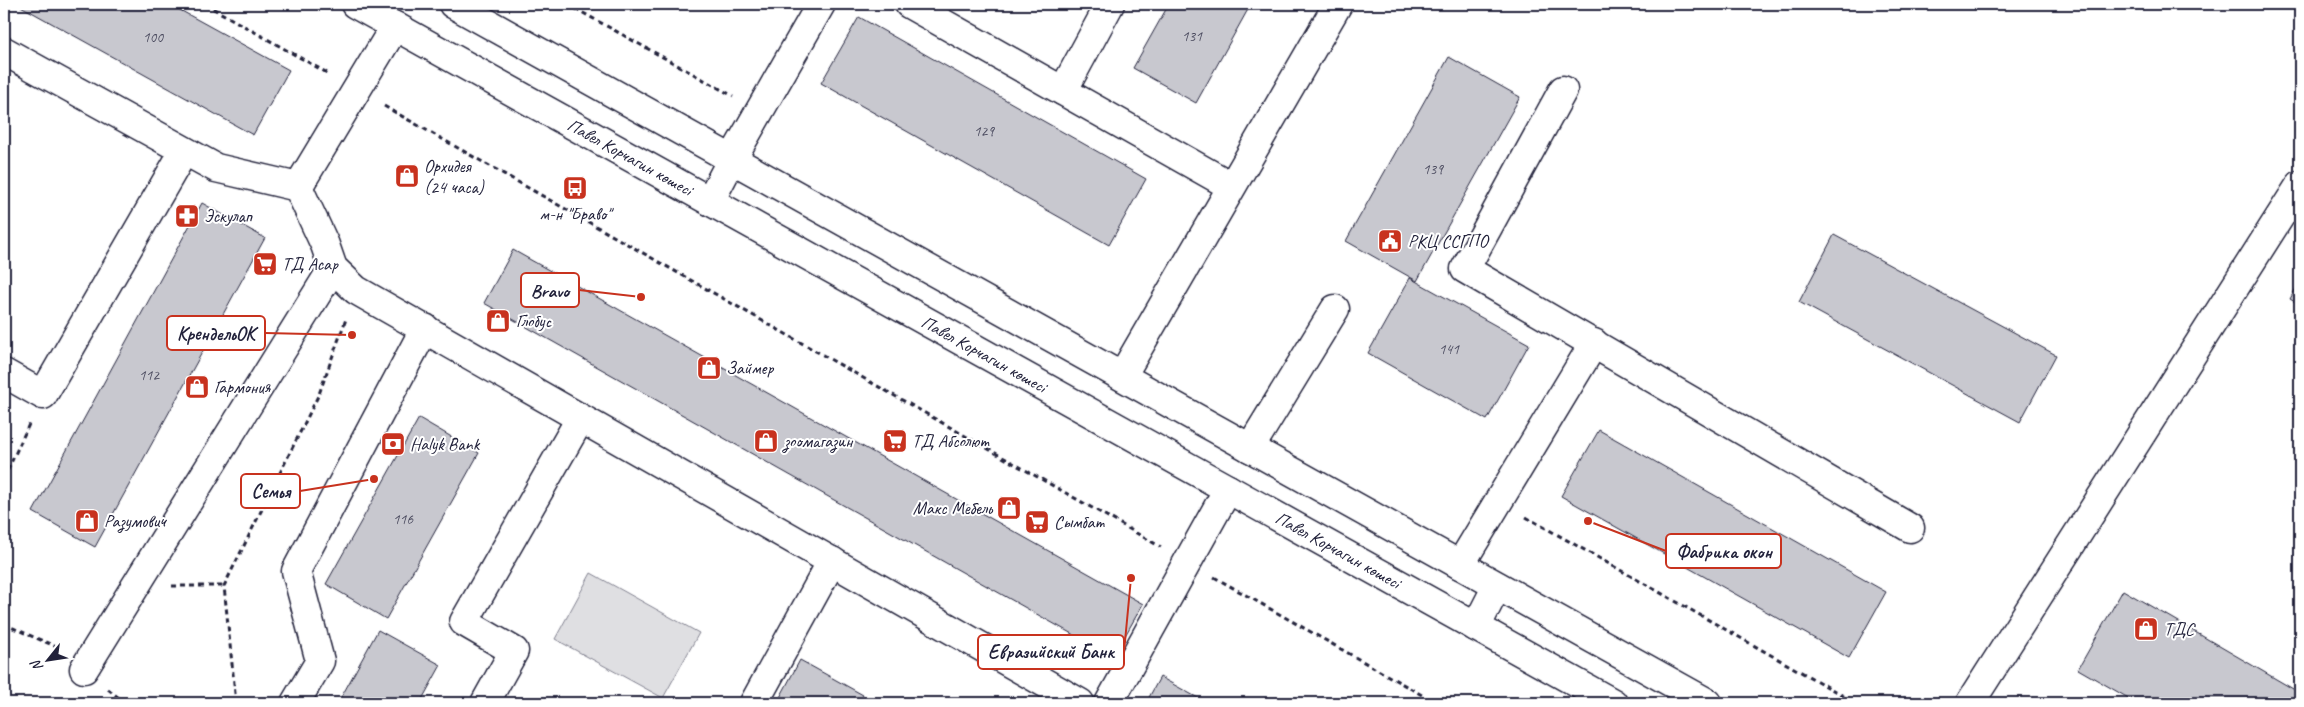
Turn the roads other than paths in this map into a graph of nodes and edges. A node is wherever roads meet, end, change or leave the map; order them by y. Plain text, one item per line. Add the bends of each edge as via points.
1 (355, 4) edge
2 (453, 4) edge
3 (821, 4) edge
4 (909, 4) edge
5 (1110, 4) edge
6 (1338, 4) edge
7 (395, 26) junction
8 (4, 51) edge
9 (1564, 90) dead end
10 (1063, 91) junction
11 (184, 151) junction
12 (732, 159) junction
13 (2300, 185) edge
14 (1231, 186) junction
15 (298, 187) junction
16 (710, 201) junction
17 (333, 268) junction
18 (1335, 309) dead end
19 (425, 328) junction
20 (1594, 343) junction
21 (4, 373) edge
22 (1122, 376) junction
23 (580, 419) junction
24 (1250, 448) junction
25 (1228, 489) junction
26 (1910, 528) dead end
27 (832, 561) junction
28 (1460, 565) junction
29 (1497, 586) junction
30 (1476, 627) junction
31 (84, 669) dead end
32 (295, 703) edge
33 (484, 703) edge
34 (754, 703) edge
35 (1080, 703) edge
36 (1109, 703) edge
37 (1613, 703) edge
38 (1708, 703) edge
39 (1970, 703) edge

1 - 7 street, Павел Корчагин көшесі
2 - 12 street
3 - 12 street
4 - 10 street
5 - 10 street
6 - 14 street
7 - 15 street
7 - 16 street, Павел Корчагин көшесі
8 - 11 street
9 - 20 street via 1465,269
10 - 14 street
11 - 15 street via 216,168
11 - 21 street via 43,395
12 - 16 street
12 - 22 street
13 - 39 street
14 - 22 street
15 - 17 street
16 - 25 street, Павел Корчагин көшесі
17 - 19 street via 356,290
17 - 31 street
18 - 24 street
19 - 23 street
19 - 32 street via 296,571 320,661
20 - 26 street
20 - 28 street
22 - 24 street
23 - 27 street
23 - 33 street via 464,622 514,652
24 - 28 street
25 - 30 street, Павел Корчагин көшесі
25 - 36 street
27 - 34 street
27 - 35 street
28 - 29 street
29 - 30 street
29 - 38 street
30 - 37 street, Павел Корчагин көшесі

